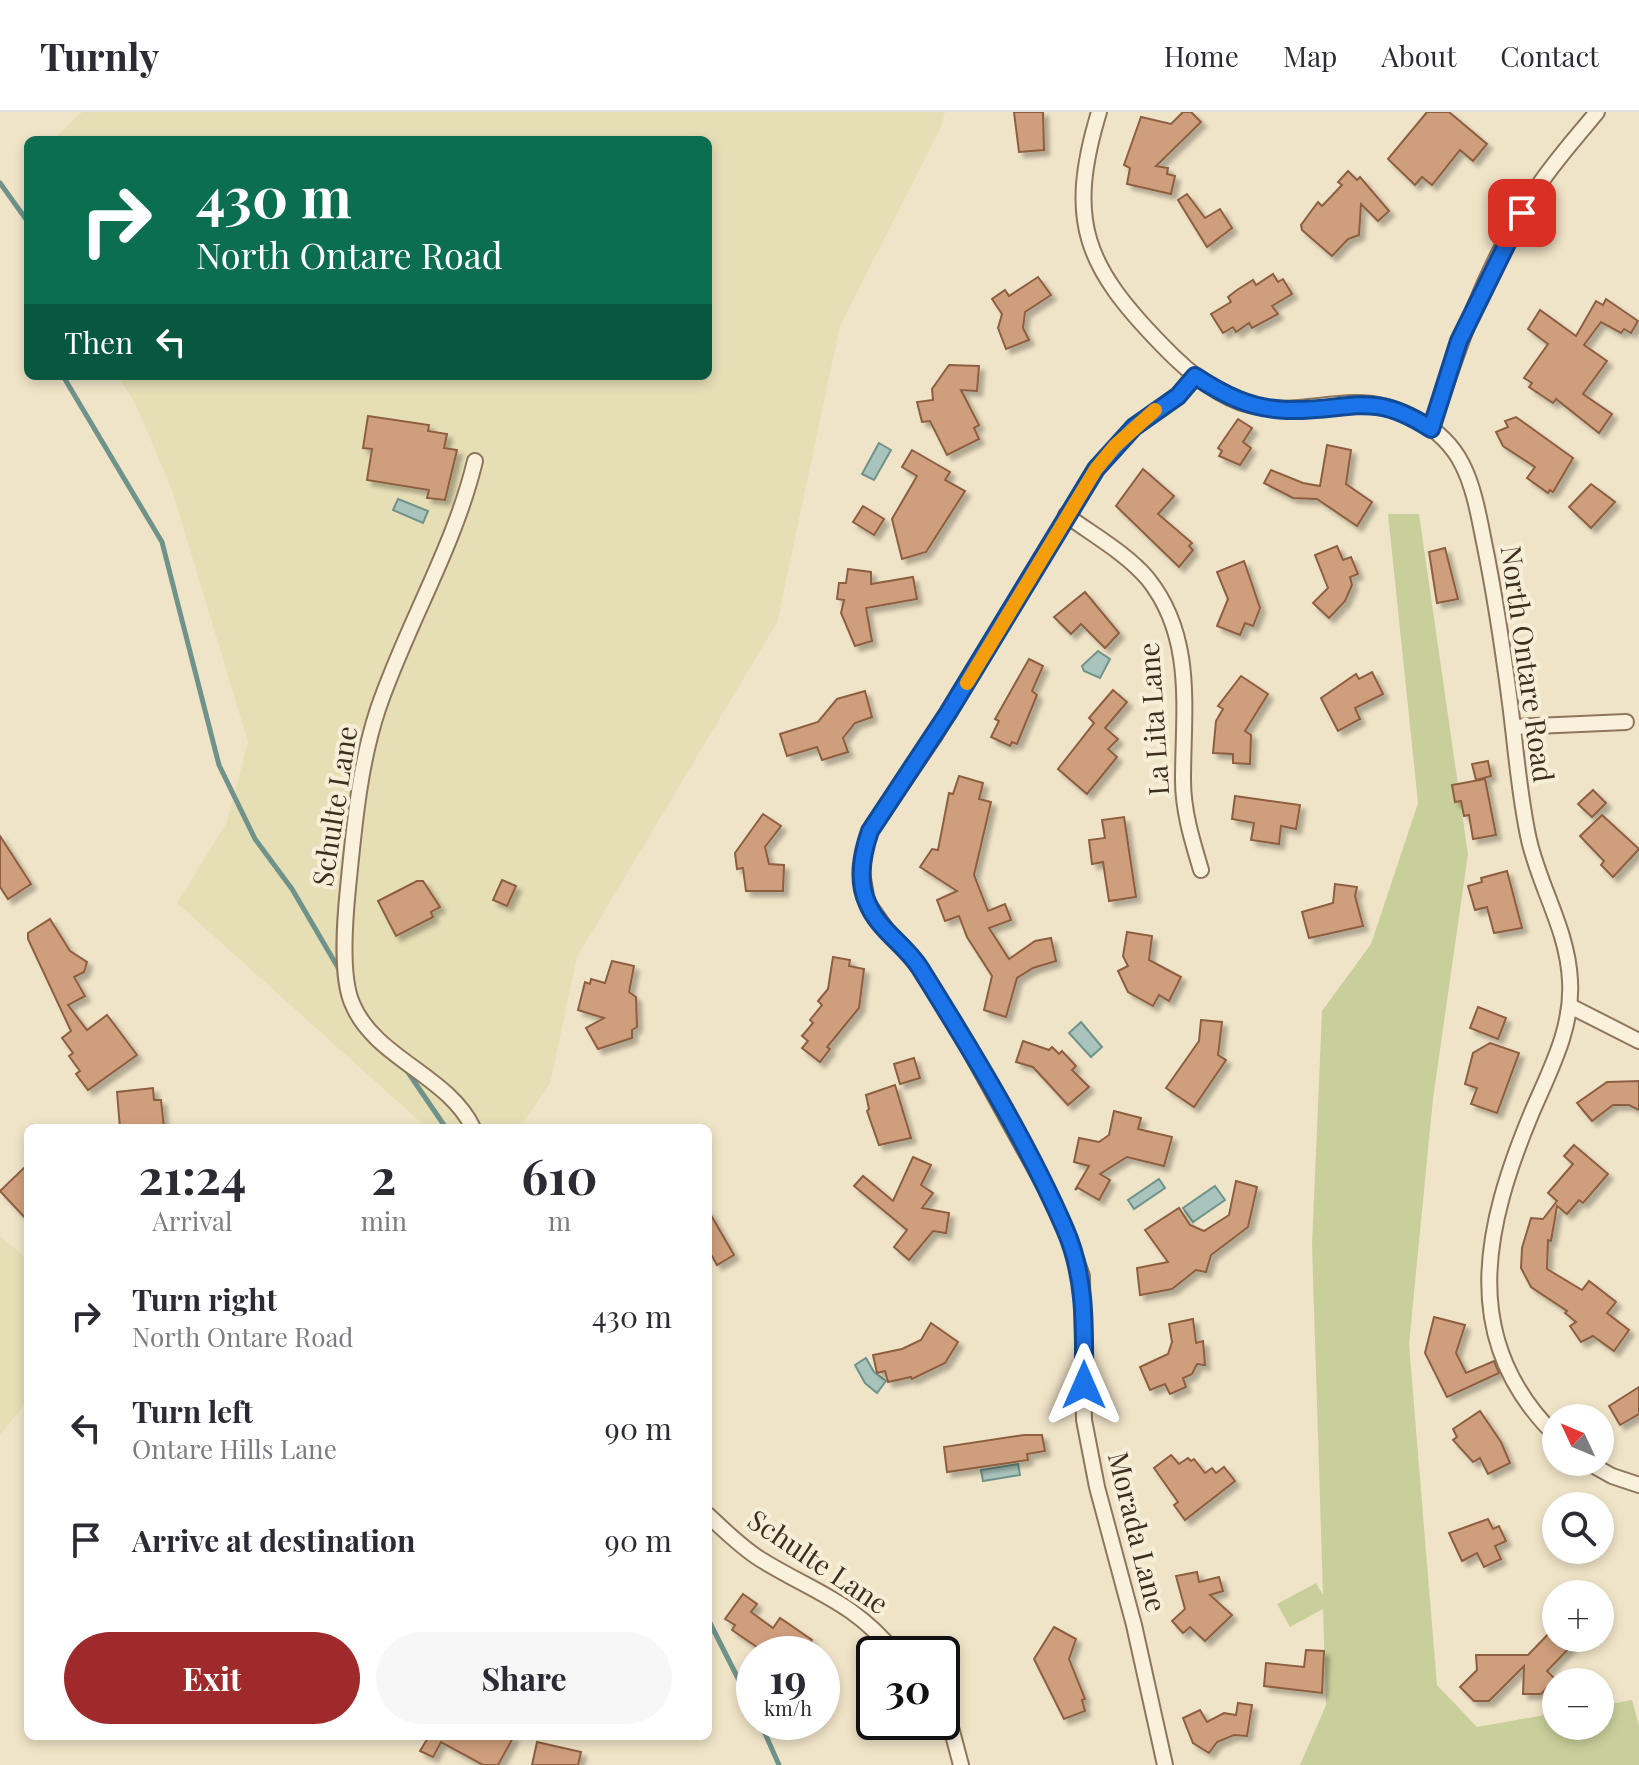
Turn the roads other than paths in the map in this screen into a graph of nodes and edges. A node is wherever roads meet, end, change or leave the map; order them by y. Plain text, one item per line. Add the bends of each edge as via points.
1 (1099, 112) edge
2 (1597, 112) edge
3 (1195, 376) junction
4 (1431, 429) junction
5 (475, 461) dead end
6 (1066, 515) junction
7 (1626, 722) dead end
8 (1513, 727) junction
9 (1201, 870) dead end
10 (1570, 1006) junction
11 (1639, 1041) edge
12 (471, 1124) edge
13 (1542, 1420) edge
14 (1612, 1476) edge
15 (1639, 1485) edge
16 (712, 1518) edge
17 (882, 1636) edge
18 (954, 1740) edge
19 (961, 1765) edge
20 (1165, 1765) edge

1 - 3 street, North Ontare Road via 1082,194 1095,259 1131,313
2 - 4 street via 1533,193 1510,233 1459,341
3 - 4 street, North Ontare Road via 1249,405 1284,410 1380,405
3 - 6 street, Morada Lane via 1115,446
4 - 8 street, North Ontare Road via 1451,446 1468,477
5 - 12 street, Schulte Lane via 454,535 377,712 357,804 345,919 348,992 358,1015
6 - 9 street, La Lita Lane via 1132,563 1170,616 1183,674 1186,814
6 - 20 street, Morada Lane via 978,666 870,831 862,857 862,885 877,919 917,963 955,1024 1045,1187 1082,1276 1084,1420
7 - 8 street
8 - 10 street, North Ontare Road via 1530,845 1568,958
10 - 11 street
10 - 13 street, North Ontare Road via 1563,1039 1504,1182 1489,1265 1488,1298 1499,1352
14 - 15 street
16 - 17 street, Schulte Lane via 758,1558 846,1605
18 - 19 street

